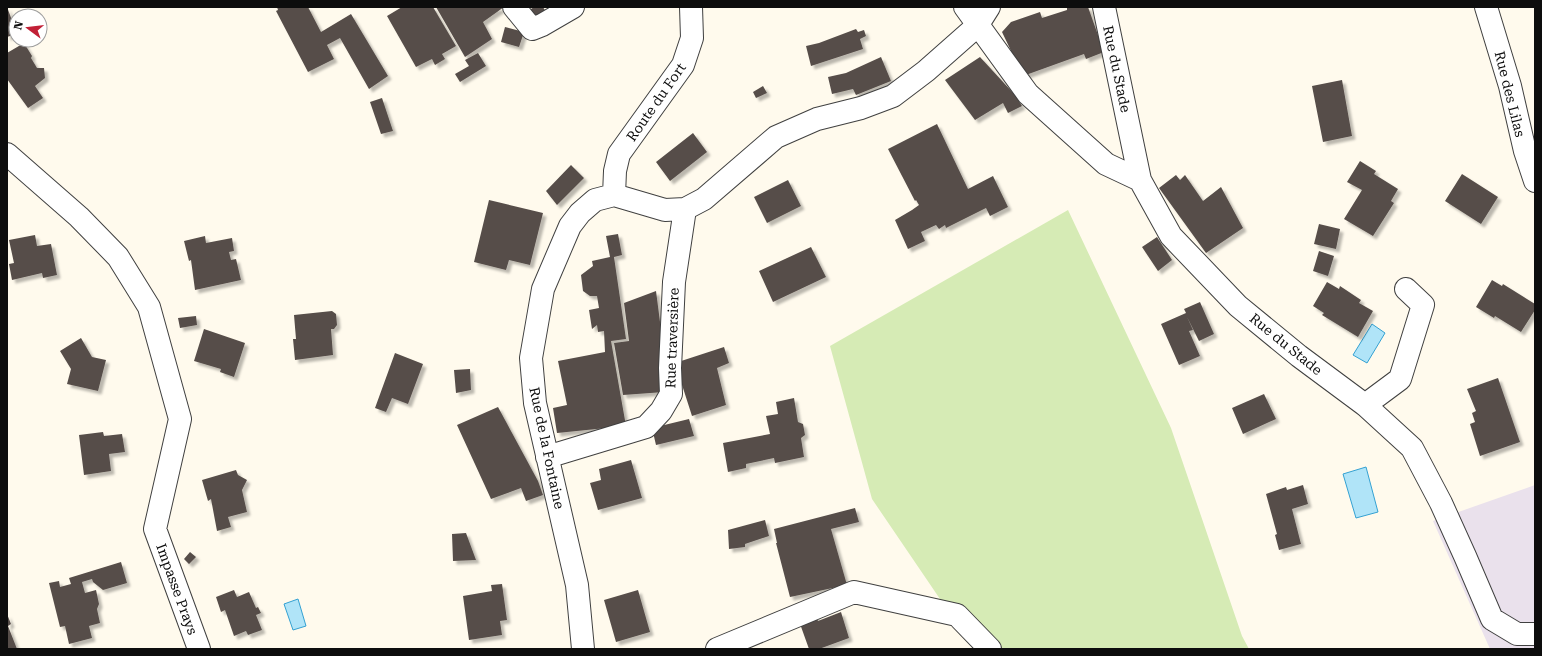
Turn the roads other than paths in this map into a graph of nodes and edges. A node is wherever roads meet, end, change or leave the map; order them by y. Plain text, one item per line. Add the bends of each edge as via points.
1 (514, 7) edge
2 (573, 7) edge
3 (691, 7) edge
4 (965, 7) edge
5 (989, 7) edge
6 (1104, 7) edge
7 (1486, 7) edge
8 (977, 26) junction
9 (8, 159) edge
10 (1140, 180) junction
11 (1535, 181) edge
12 (614, 195) junction
13 (685, 209) junction
14 (1406, 288) dead end
15 (1366, 406) junction
16 (547, 456) junction
17 (1535, 634) edge
18 (199, 649) edge
19 (583, 649) edge
20 (717, 649) edge
21 (990, 649) edge

1 - 2 street via 532,29
3 - 12 street, Route du Fort via 692,38 683,65 619,154
4 - 8 street
5 - 8 street
6 - 10 street, Rue du Stade
7 - 11 street, Rue des Lilas
8 - 10 street via 1028,94 1106,164
8 - 13 street via 893,96 861,108 817,119 776,137 704,199
9 - 18 street, Impasse Prays via 79,217 118,258 149,307 180,419 154,530
10 - 15 street, Rue du Stade via 1170,236 1238,306
12 - 13 street via 665,210
12 - 16 street, Rue de la Fontaine via 595,200 570,226 543,289 531,358 535,403
13 - 16 street, Rue traversière via 674,282 671,394 661,411 646,427
14 - 15 street via 1423,305 1400,379
15 - 17 street, Rue du Stade via 1412,448 1466,556 1492,619 1517,634
16 - 19 street, Rue de la Fontaine via 577,585
20 - 21 street via 854,592 957,615

